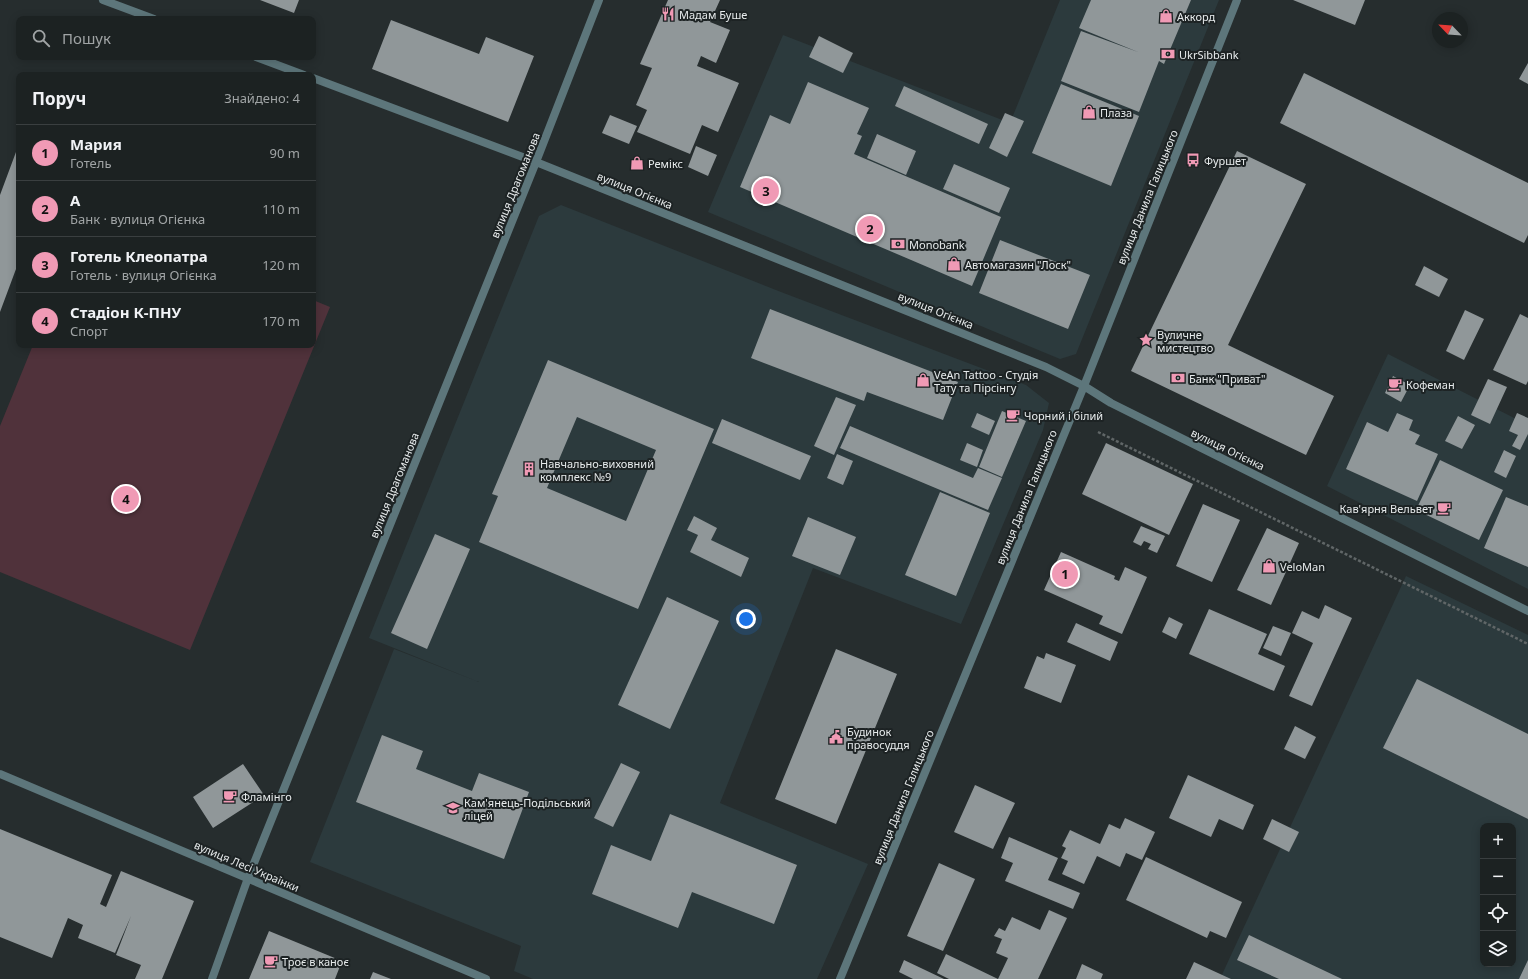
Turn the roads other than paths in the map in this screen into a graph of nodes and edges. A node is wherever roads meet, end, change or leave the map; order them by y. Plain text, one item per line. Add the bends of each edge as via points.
1 (103, 0) edge
2 (599, 0) edge
3 (1237, 0) edge
4 (146, 16) edge
5 (264, 60) edge
6 (296, 72) edge
7 (316, 79) edge
8 (536, 162) junction
9 (1084, 386) junction
10 (1528, 611) edge
11 (0, 774) edge
12 (248, 878) junction
13 (212, 979) edge
14 (486, 979) edge
15 (840, 979) edge

1 - 4 street
2 - 8 street, вулиця Драгоманова
3 - 9 street, вулиця Данила Галицького
5 - 6 street
7 - 8 street, вулиця Огієнка
8 - 9 street, вулиця Огієнка via 1046,367
8 - 12 street, вулиця Драгоманова
9 - 10 street, вулиця Огієнка via 1111,403
9 - 15 street, вулиця Данила Галицького
11 - 12 street, вулиця Лесі Українки
12 - 13 street, вулиця Драгоманова
12 - 14 street, вулиця Лесі Українки

